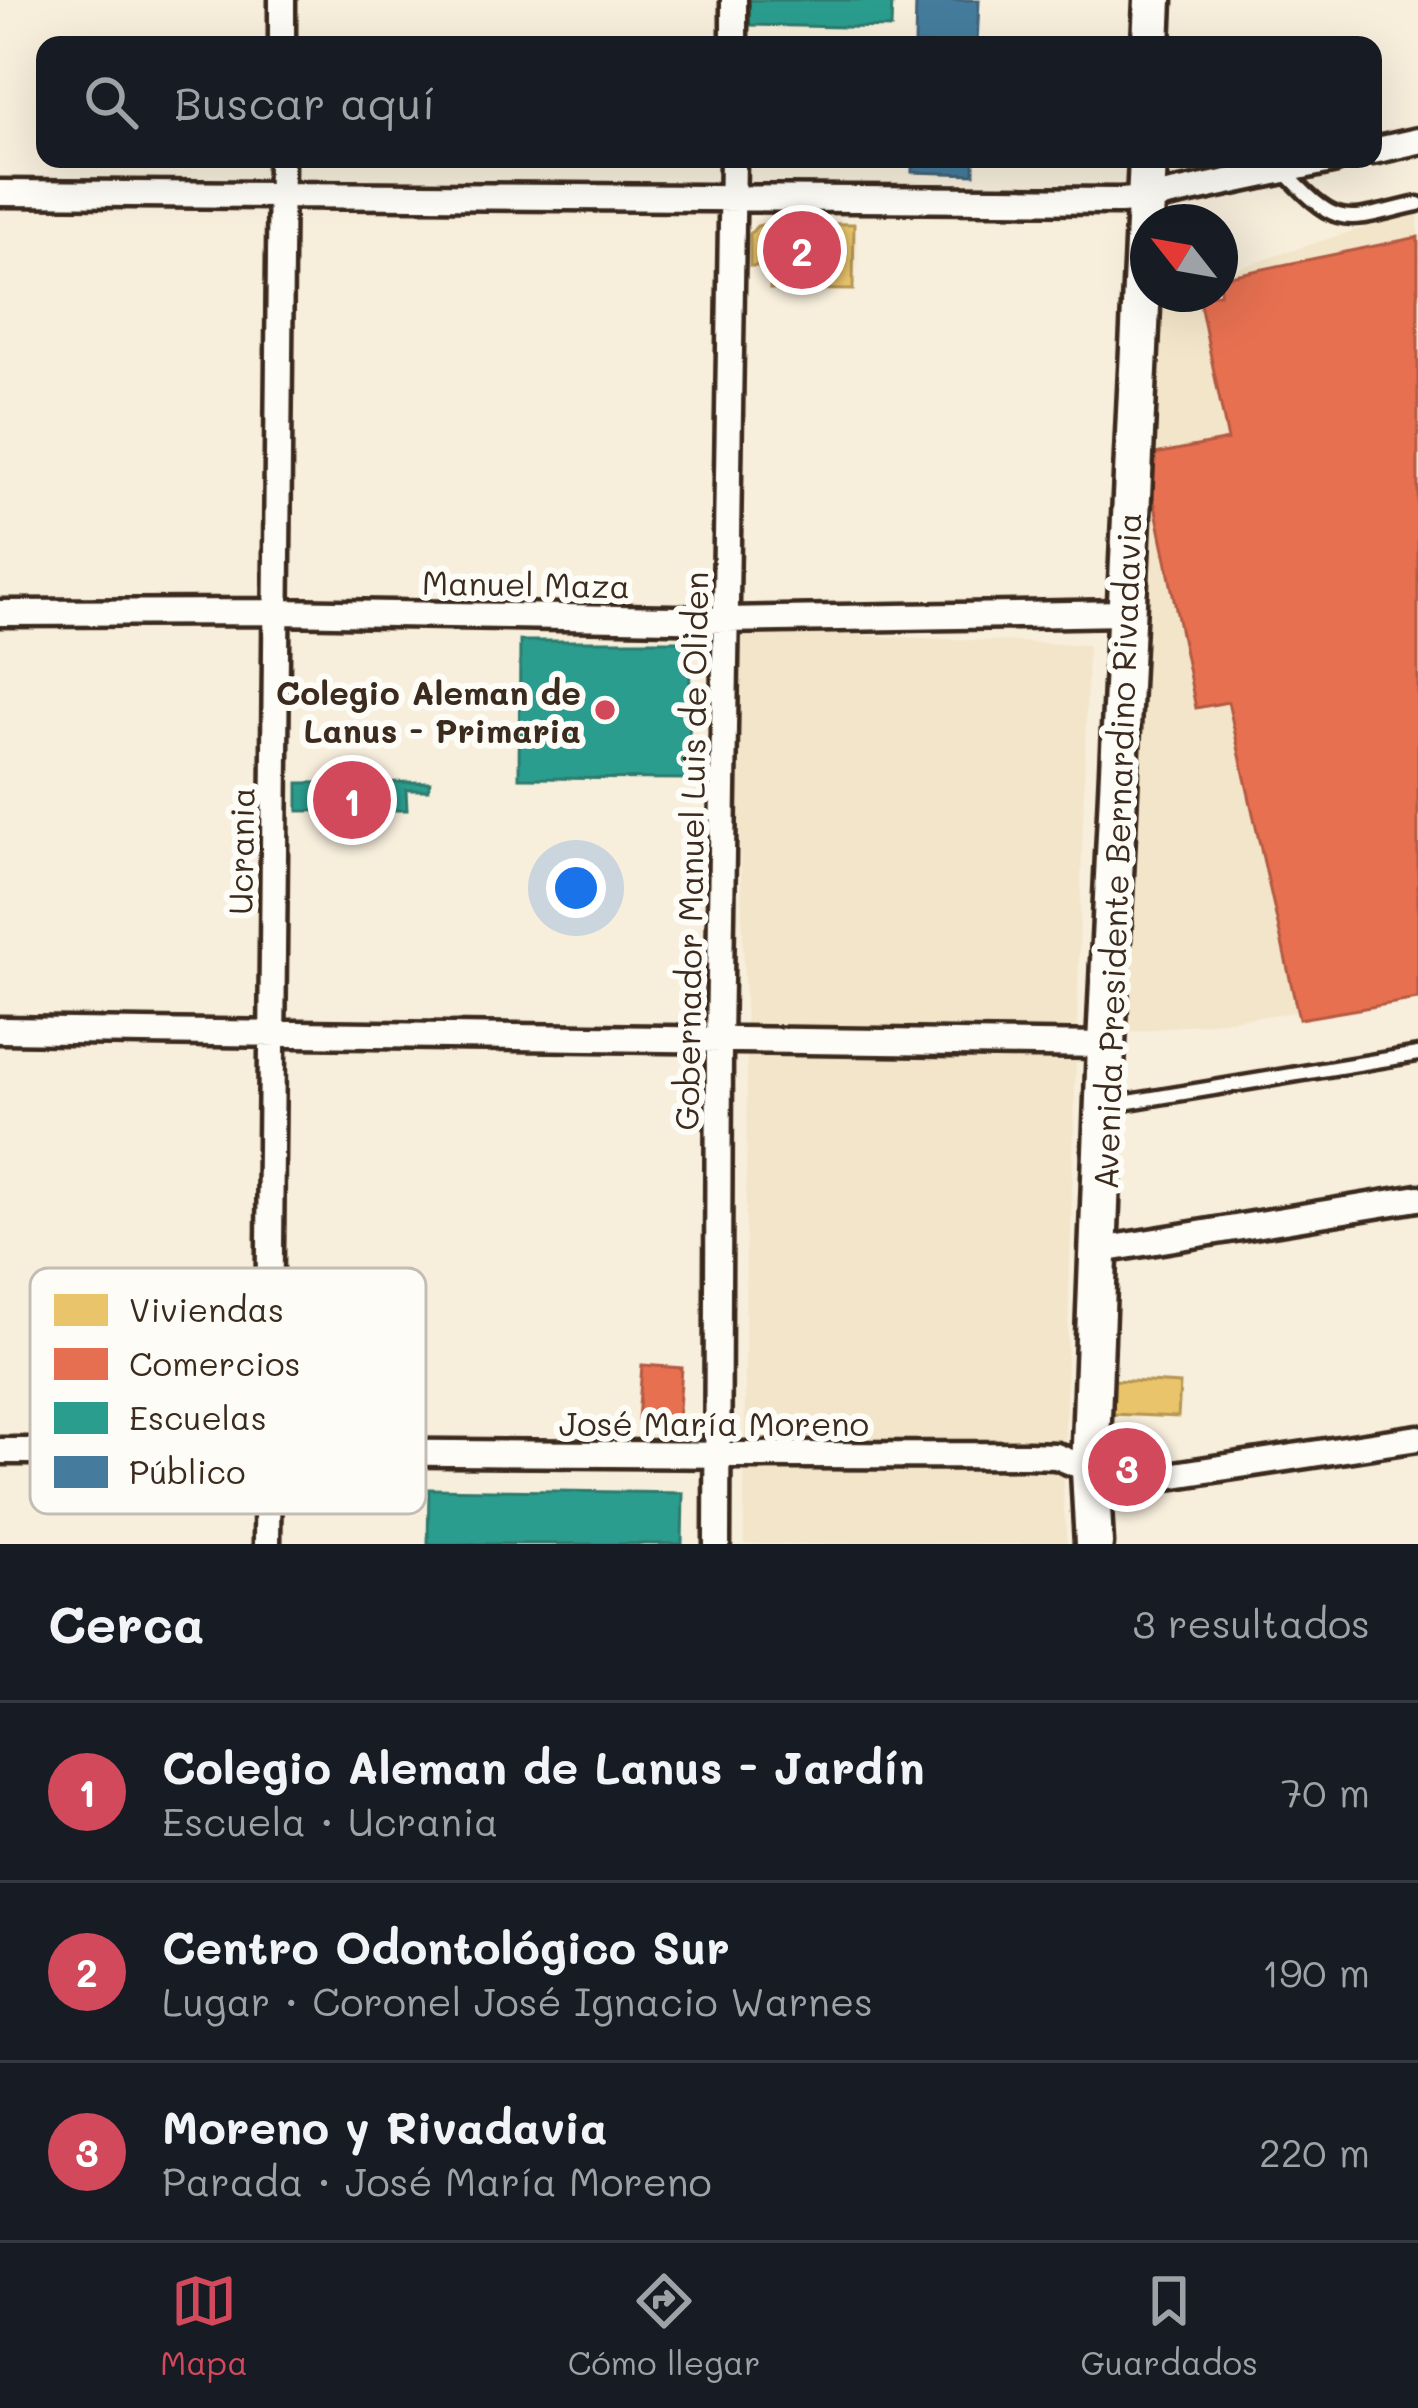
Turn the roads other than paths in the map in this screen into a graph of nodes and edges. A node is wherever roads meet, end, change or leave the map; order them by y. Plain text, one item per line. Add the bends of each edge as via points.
1 (282, 0) edge
2 (734, 0) edge
3 (1153, 0) edge
4 (282, 36) edge
5 (734, 36) edge
6 (1151, 36) edge
7 (1418, 141) edge
8 (1382, 149) edge
9 (281, 168) edge
10 (733, 168) edge
11 (1148, 168) edge
12 (1293, 168) edge
13 (1283, 170) junction
14 (0, 194) edge
15 (281, 194) junction
16 (732, 196) junction
17 (1148, 199) junction
18 (1418, 204) edge
19 (278, 612) junction
20 (0, 613) edge
21 (1124, 613) junction
22 (727, 620) junction
23 (0, 1030) edge
24 (270, 1035) junction
25 (718, 1042) junction
26 (1106, 1045) junction
27 (1418, 1054) edge
28 (1104, 1106) junction
29 (1418, 1198) edge
30 (1101, 1250) junction
31 (268, 1268) edge
32 (1418, 1438) edge
33 (0, 1451) edge
34 (30, 1451) edge
35 (426, 1452) edge
36 (717, 1457) junction
37 (1090, 1471) junction
38 (717, 1544) edge
39 (1094, 1544) edge

1 - 4 street
2 - 5 street
3 - 6 street
7 - 8 street
9 - 15 street, Ucrania
10 - 16 street, Gobernador Manuel Luis de Oliden
11 - 17 street, Avenida Presidente Bernardino Rivadavia
12 - 13 street
13 - 17 street
13 - 18 lane via 1328,215 1347,220
14 - 15 street
15 - 16 street
15 - 19 street, Ucrania
16 - 17 street
16 - 22 street, Gobernador Manuel Luis de Oliden
17 - 21 street, Avenida Presidente Bernardino Rivadavia
19 - 20 street, Manuel Maza
19 - 22 street, Manuel Maza
19 - 24 street, Ucrania
21 - 22 street, Manuel Maza
21 - 26 street, Avenida Presidente Bernardino Rivadavia
22 - 25 street, Gobernador Manuel Luis de Oliden
23 - 24 street
24 - 25 street
24 - 31 street, Ucrania
25 - 26 street
25 - 36 street, Gobernador Manuel Luis de Oliden
26 - 28 street, Avenida Presidente Bernardino Rivadavia
27 - 28 lane
28 - 30 street, Avenida Presidente Bernardino Rivadavia
29 - 30 street
30 - 37 street, Avenida Presidente Bernardino Rivadavia
32 - 37 street, José María Moreno via 1122,1484
33 - 34 street, José María Moreno
35 - 36 street, José María Moreno
36 - 37 street, José María Moreno via 1028,1454
36 - 38 street, Gobernador Manuel Luis de Oliden
37 - 39 street, Avenida Presidente Bernardino Rivadavia

